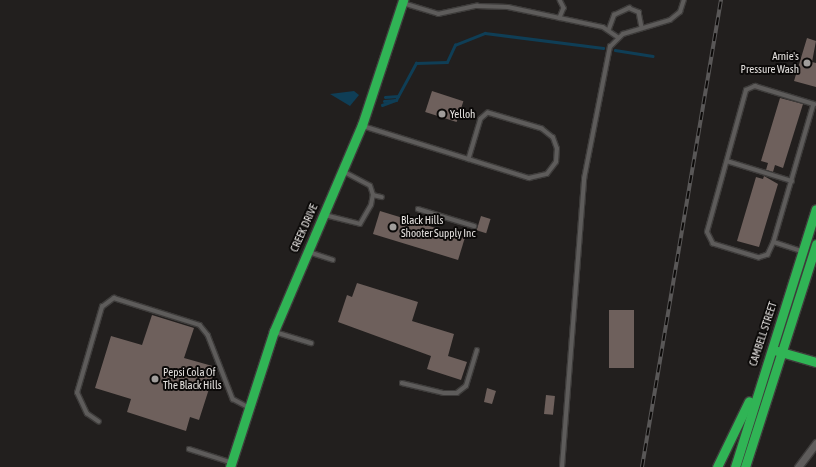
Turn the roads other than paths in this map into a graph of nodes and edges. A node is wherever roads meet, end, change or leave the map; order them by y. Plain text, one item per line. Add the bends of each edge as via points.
1 (560, 0) edge
2 (684, 0) edge
3 (403, 2) edge
4 (560, 18) junction
5 (642, 28) junction
6 (609, 29) junction
7 (618, 37) junction
8 (362, 125) junction
9 (469, 159) junction
10 (727, 161) junction
11 (343, 171) junction
12 (792, 181) junction
13 (373, 195) junction
14 (382, 197) dead end
15 (418, 208) dead end
16 (816, 209) edge
17 (323, 214) junction
18 (474, 226) dead end
19 (774, 242) junction
20 (816, 244) edge
21 (307, 251) junction
22 (802, 252) junction
23 (333, 260) dead end
24 (274, 331) junction
25 (312, 343) dead end
26 (771, 348) junction
27 (477, 351) dead end
28 (781, 352) junction
29 (816, 362) edge
30 (763, 372) junction
31 (402, 383) dead end
32 (248, 407) junction
33 (99, 422) dead end
34 (816, 443) edge
35 (189, 449) dead end
36 (231, 464) edge
37 (562, 467) edge
38 (717, 467) edge
39 (735, 467) edge
40 (745, 467) edge
41 (798, 467) edge

1 - 4 lane via 564,8
2 - 5 lane via 677,16
3 - 4 lane via 438,14 488,5
3 - 8 main road, CREEK DRIVE
4 - 6 lane
5 - 6 lane via 639,12 629,8 614,15
5 - 7 lane
6 - 7 lane
7 - 37 lane via 610,47 584,179
8 - 9 lane
8 - 11 main road, CREEK DRIVE
9 - 9 lane via 534,179 552,169 557,149 553,138 542,130 488,113 481,119
10 - 12 lane
10 - 12 lane via 750,87 814,104
10 - 19 lane via 707,232 713,244 760,258 768,255
11 - 13 lane via 370,186
11 - 17 main road, CREEK DRIVE
12 - 19 lane
13 - 14 lane
13 - 17 lane via 360,224
15 - 18 lane
16 - 22 main road, CAMBELL STREET
17 - 21 main road, CREEK DRIVE
19 - 22 lane
20 - 28 main road
21 - 23 lane
21 - 24 main road, CREEK DRIVE
22 - 26 main road, CAMBELL STREET
24 - 25 lane
24 - 32 main road, CREEK DRIVE
26 - 28 main road
26 - 30 main road, CAMBELL STREET
27 - 31 lane via 466,386 457,393 444,393
28 - 29 main road
28 - 40 main road
30 - 38 main road
30 - 39 main road, CAMBELL STREET
32 - 33 lane via 233,399 208,335 200,325 114,298 102,307 77,392 87,414
32 - 36 main road, CREEK DRIVE
34 - 41 street
35 - 36 lane

